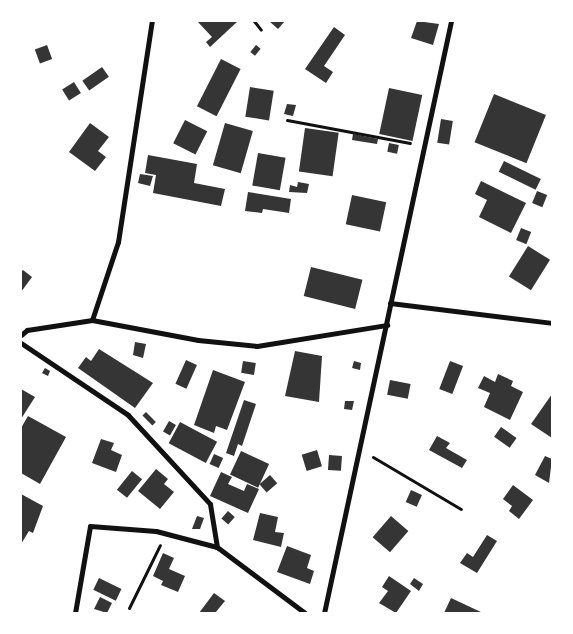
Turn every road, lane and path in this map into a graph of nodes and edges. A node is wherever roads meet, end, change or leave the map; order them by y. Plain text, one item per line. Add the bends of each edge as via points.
1 (152, 21) edge
2 (254, 21) edge
3 (451, 21) edge
4 (261, 30) dead end
5 (287, 120) dead end
6 (423, 146) junction
7 (390, 303) junction
8 (92, 320) junction
9 (552, 323) edge
10 (387, 325) junction
11 (21, 335) edge
12 (21, 343) edge
13 (359, 449) junction
14 (461, 509) dead end
15 (166, 534) junction
16 (217, 547) junction
17 (129, 608) dead end
18 (75, 613) edge
19 (305, 613) edge
20 (324, 613) edge

1 - 8 street via 118,242
2 - 4 path
3 - 6 street
5 - 6 path
6 - 7 street
7 - 9 street
7 - 10 street
8 - 10 street via 198,340 257,346
8 - 11 street via 27,330
10 - 13 street
12 - 16 street via 128,414 210,504
13 - 14 path
13 - 20 street
15 - 16 street
15 - 17 path
15 - 18 street via 90,526
16 - 19 street

